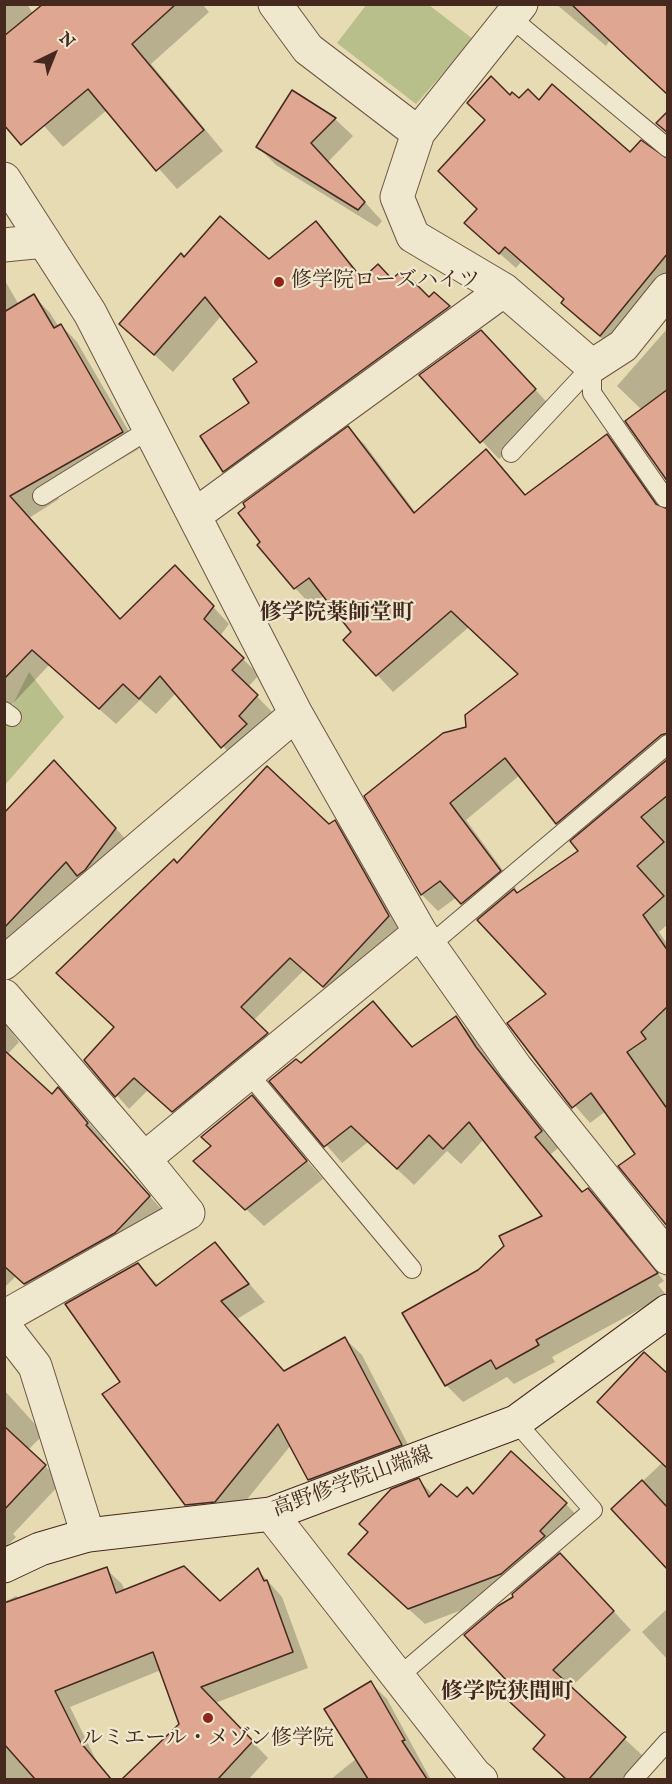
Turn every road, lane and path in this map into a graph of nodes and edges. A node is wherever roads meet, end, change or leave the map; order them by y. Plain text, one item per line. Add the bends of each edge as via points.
1 (275, 4) edge
2 (516, 11) edge
3 (418, 133) junction
4 (668, 148) edge
5 (4, 178) edge
6 (44, 241) junction
7 (4, 245) edge
8 (504, 290) junction
9 (668, 290) edge
10 (592, 366) junction
11 (150, 429) junction
12 (512, 453) dead end
13 (42, 496) dead end
14 (665, 498) dead end
15 (195, 515) junction
16 (296, 714) junction
17 (668, 744) edge
18 (425, 938) junction
19 (4, 963) edge
20 (4, 996) edge
21 (248, 1073) junction
22 (144, 1159) junction
23 (668, 1258) edge
24 (412, 1269) dead end
25 (668, 1311) edge
26 (4, 1317) edge
27 (4, 1326) edge
28 (516, 1422) junction
29 (271, 1514) junction
30 (88, 1535) junction
31 (4, 1566) edge
32 (398, 1677) junction
33 (668, 1741) edge
34 (474, 1778) edge
35 (633, 1779) edge

1 - 3 street via 308,49
2 - 3 street
2 - 4 lane
3 - 8 street via 398,196 413,236
5 - 6 street
6 - 7 street
6 - 11 street via 90,313
8 - 10 street
8 - 15 street
9 - 10 street via 623,346
10 - 12 lane
10 - 14 lane via 592,393
11 - 13 lane
11 - 15 street
15 - 16 street
16 - 18 street
16 - 19 street
17 - 18 lane
18 - 21 street
18 - 23 street via 516,1068
20 - 22 street
21 - 22 street
21 - 24 lane
22 - 26 street via 188,1213
25 - 28 street, 高野修学院山端線
27 - 30 street via 35,1366
28 - 29 street, 高野修学院山端線
28 - 32 lane via 593,1509
29 - 30 street, 高野修学院山端線
29 - 32 street
30 - 31 street, 高野修学院山端線 via 40,1549
32 - 34 street
33 - 35 lane

